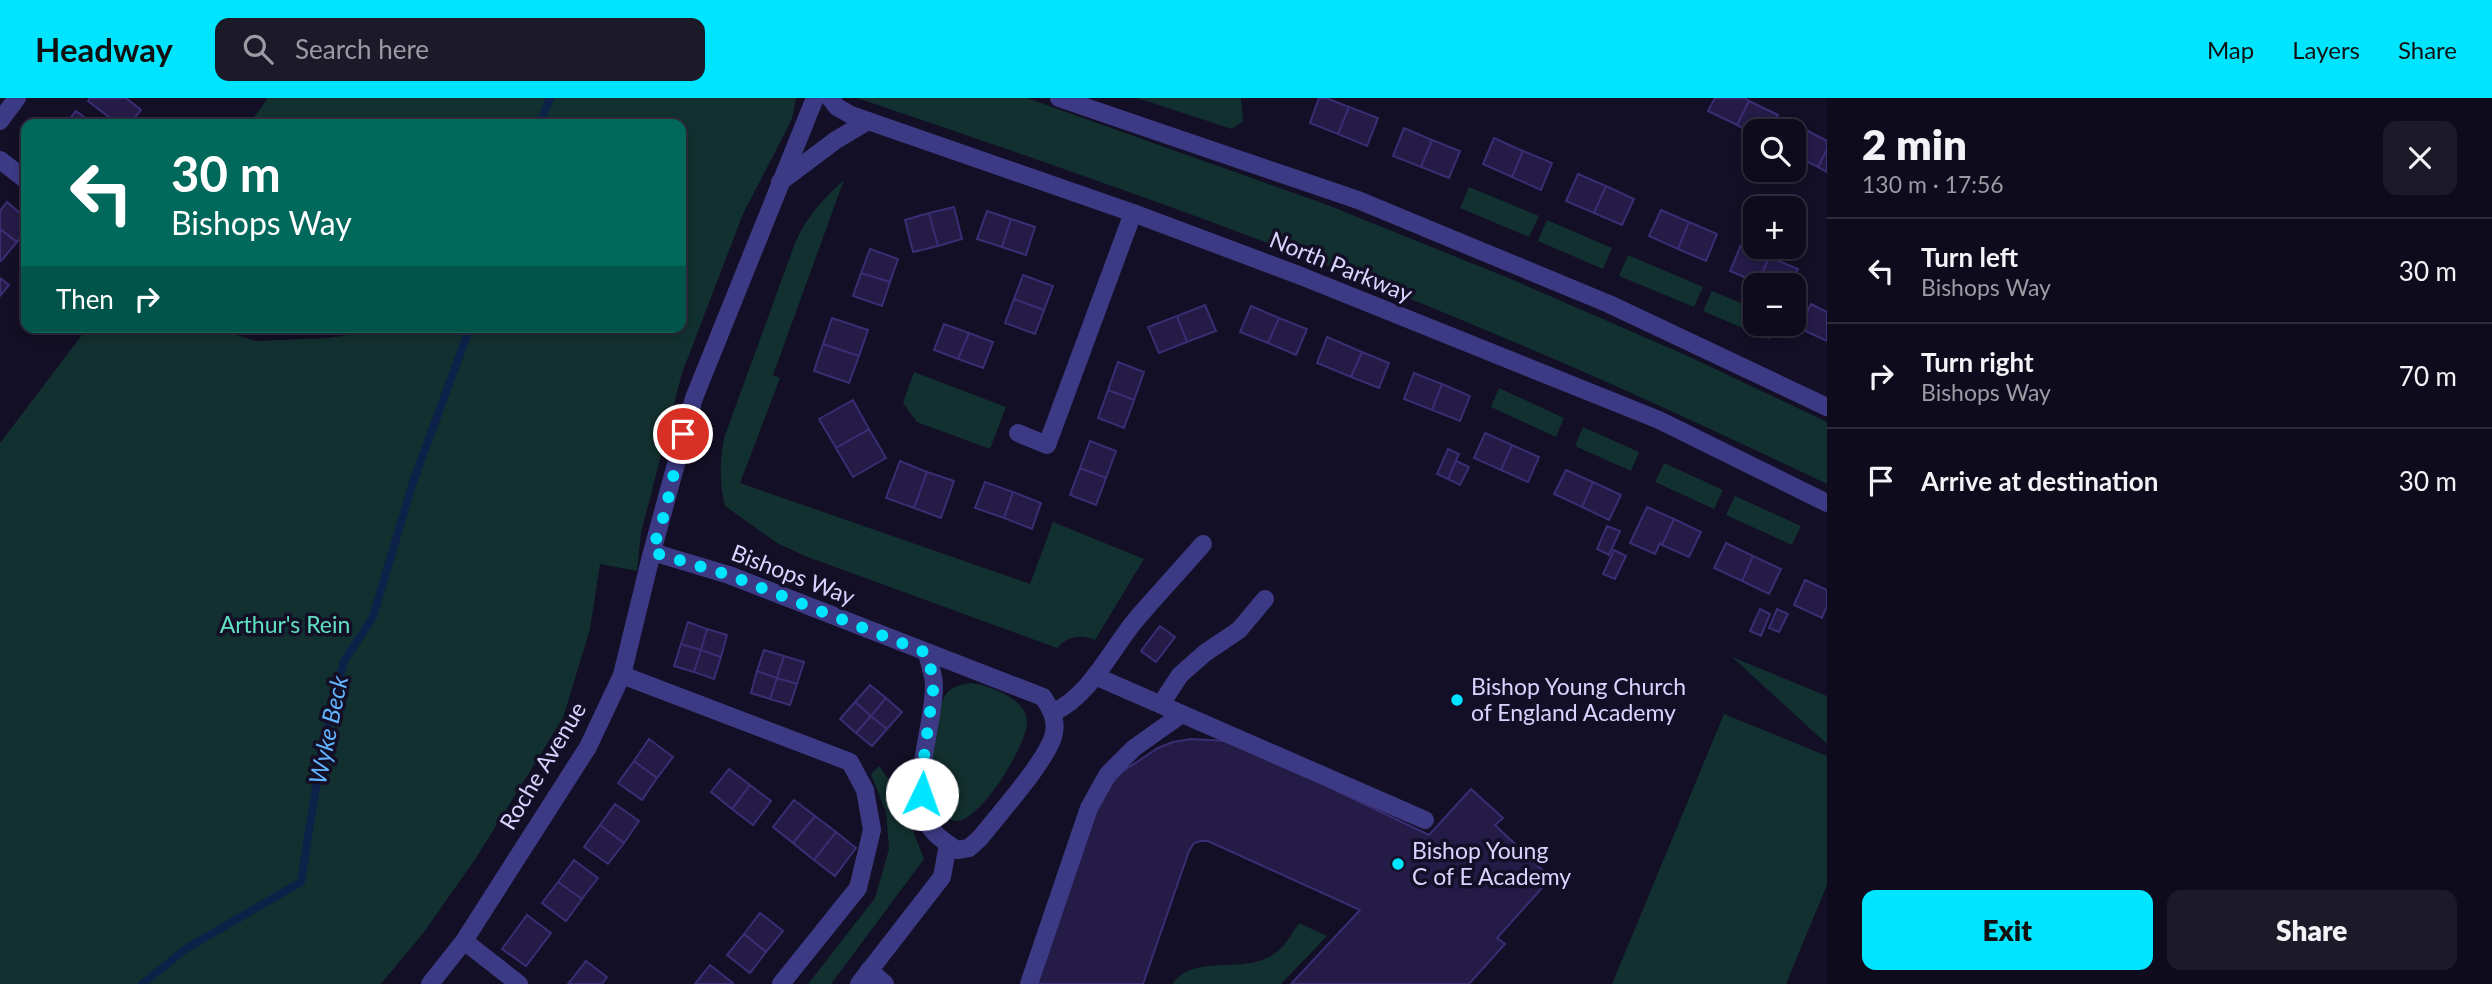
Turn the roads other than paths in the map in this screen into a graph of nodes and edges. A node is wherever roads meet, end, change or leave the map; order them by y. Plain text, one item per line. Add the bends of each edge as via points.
1 (17, 98) edge
2 (815, 98) edge
3 (831, 98) edge
4 (1059, 98) edge
5 (0, 121) edge
6 (868, 121) junction
7 (0, 160) edge
8 (21, 176) edge
9 (780, 182) junction
10 (1133, 213) junction
11 (1827, 407) edge
12 (1018, 433) dead end
13 (1827, 503) edge
14 (1203, 544) dead end
15 (652, 552) junction
16 (1265, 599) dead end
17 (927, 653) junction
18 (622, 675) junction
19 (1095, 676) junction
20 (1161, 704) junction
21 (1054, 712) junction
22 (1182, 714) junction
23 (1425, 820) dead end
24 (947, 844) junction
25 (464, 941) junction
26 (864, 977) edge
27 (430, 984) edge
28 (519, 984) edge
29 (782, 984) edge
30 (885, 984) edge
31 (1030, 984) edge

1 - 5 street
2 - 9 street
3 - 6 street, North Parkway via 837,107
4 - 11 street via 1358,200 1609,304
6 - 9 street
6 - 10 street, North Parkway
7 - 8 street
9 - 15 street via 694,398
10 - 12 street via 1047,445
10 - 13 street, North Parkway via 1659,420
14 - 19 street
15 - 17 street, Bishops Way via 729,575
15 - 18 street, Roche Avenue
16 - 20 street via 1239,630 1180,675
17 - 21 street, Bishops Way via 1043,697
17 - 24 street via 934,683 922,794 926,820
18 - 25 street, Roche Avenue via 588,747
18 - 29 street via 850,762 865,790 872,830 858,888
19 - 20 street
19 - 21 street via 1073,700
20 - 22 street
21 - 24 street via 1053,736 1006,806 969,848 957,850
22 - 23 street
22 - 31 street via 1134,748 1108,774 1089,808
24 - 26 street via 942,877
25 - 27 street, Roche Avenue
25 - 28 street
26 - 30 street

